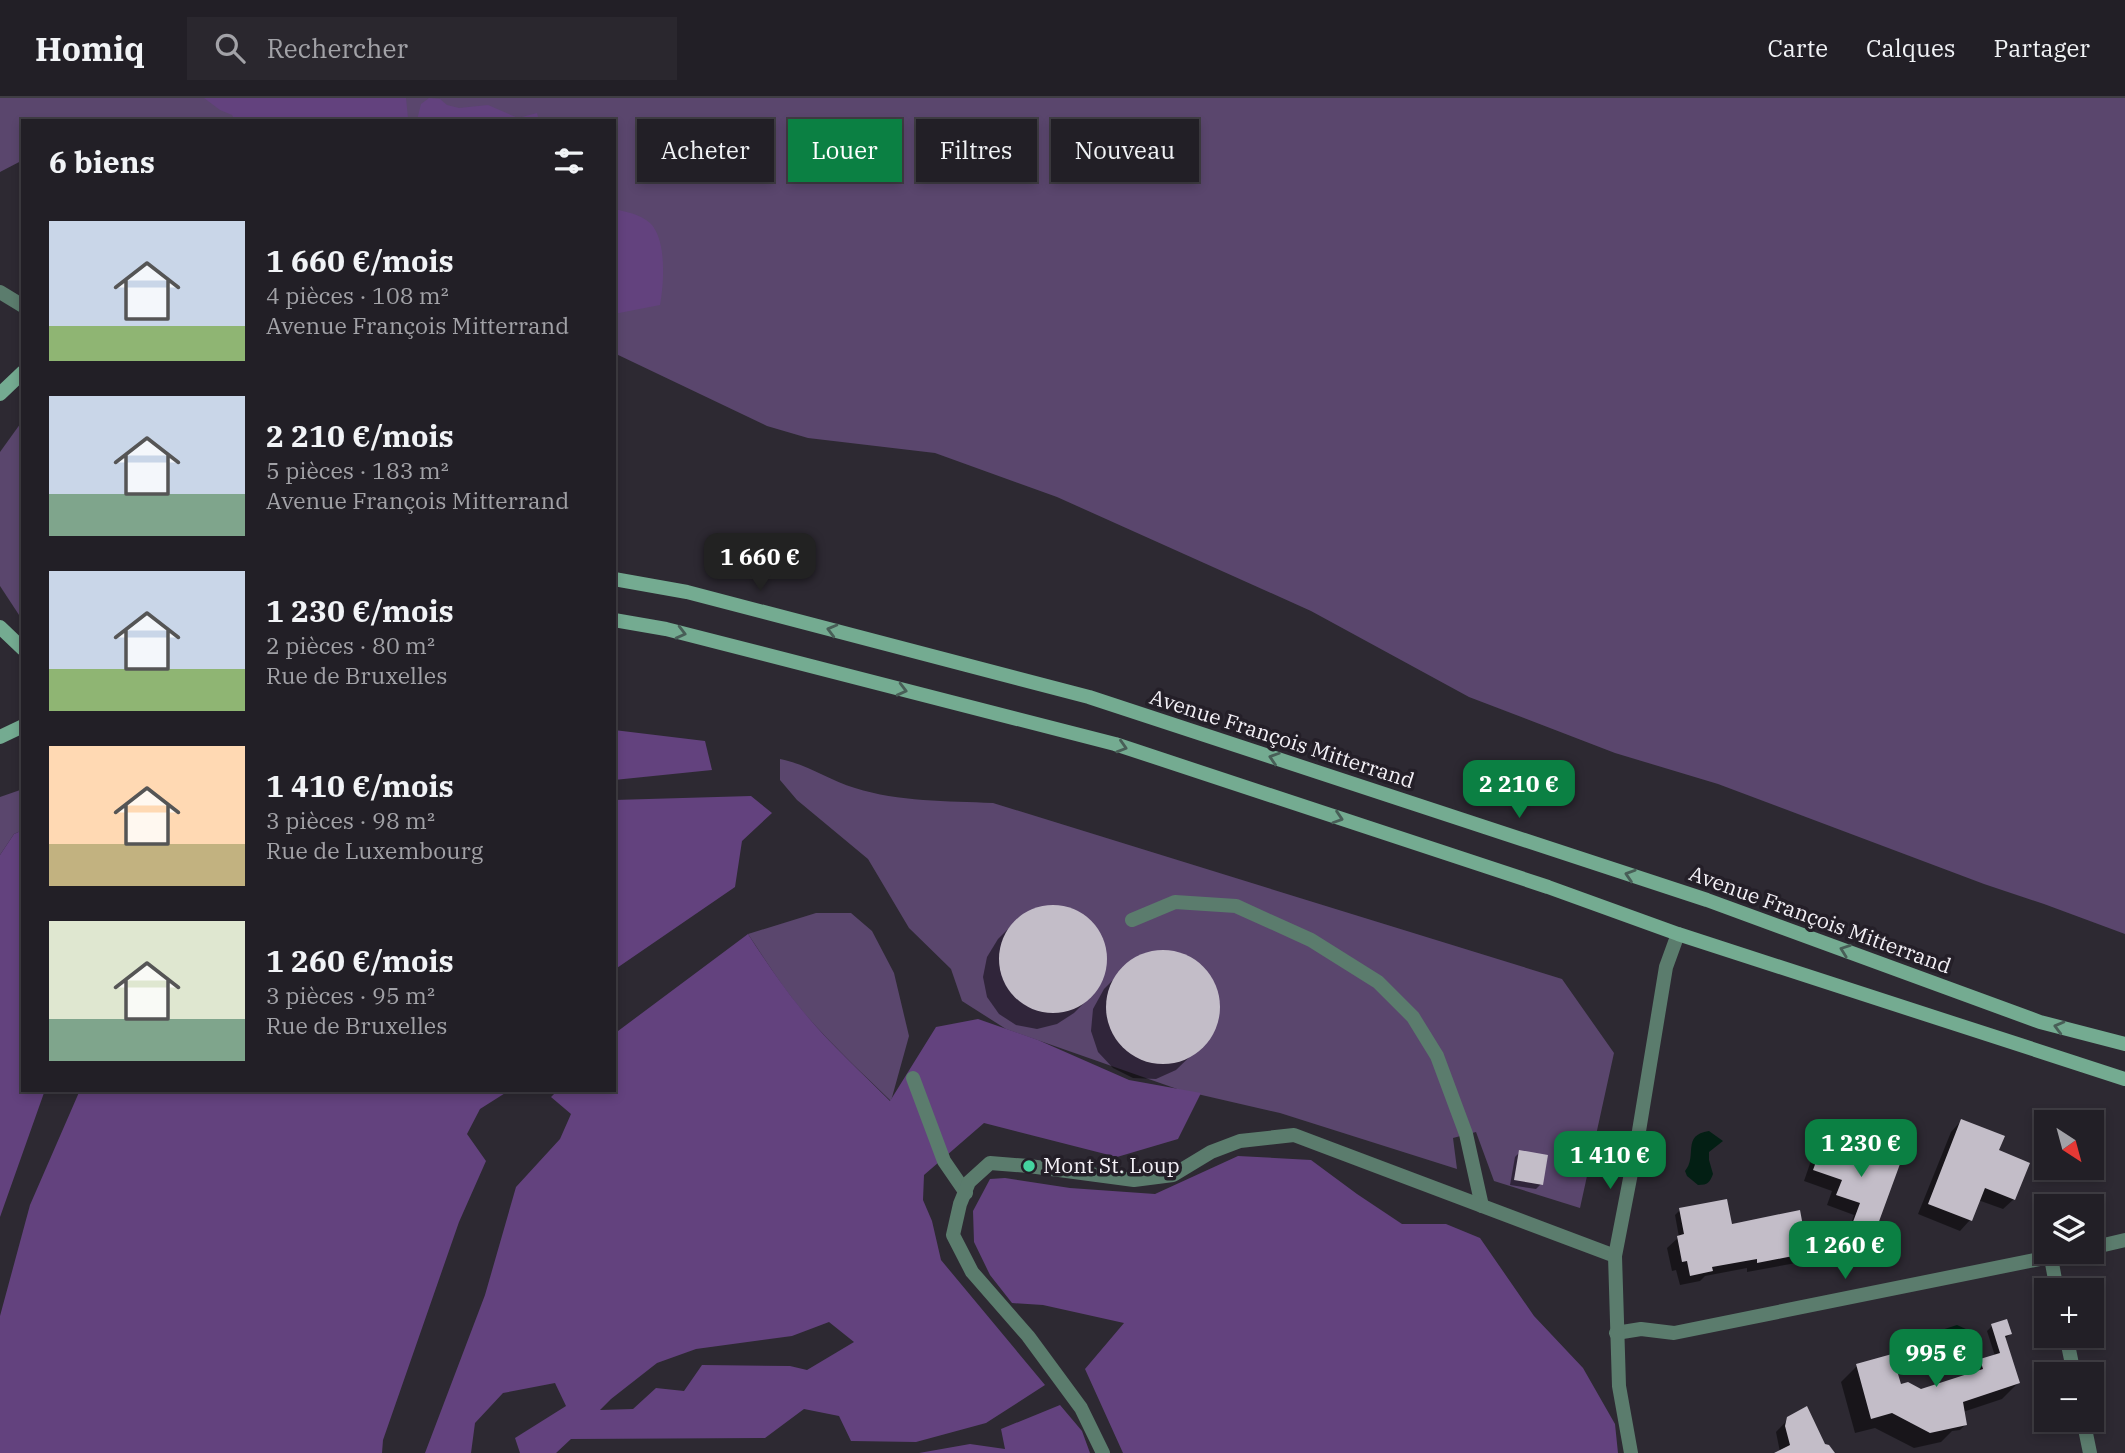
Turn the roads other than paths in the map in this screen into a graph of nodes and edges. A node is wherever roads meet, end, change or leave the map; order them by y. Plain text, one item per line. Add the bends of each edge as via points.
1 (0, 292) edge
2 (21, 305) edge
3 (21, 374) edge
4 (0, 394) edge
5 (616, 579) edge
6 (616, 620) edge
7 (0, 627) edge
8 (21, 647) edge
9 (21, 727) edge
10 (0, 737) edge
11 (1132, 920) dead end
12 (1678, 933) junction
13 (2125, 1044) edge
14 (913, 1078) dead end
15 (2125, 1079) edge
16 (966, 1193) junction
17 (1482, 1206) junction
18 (2125, 1240) edge
19 (2104, 1245) edge
20 (1615, 1256) junction
21 (2034, 1261) edge
22 (1616, 1333) junction
23 (2086, 1432) edge
24 (1103, 1453) edge
25 (1631, 1453) edge
26 (2090, 1453) edge

1 - 2 street
3 - 4 main road
13 -> 5 main road, Avenue François Mitterrand via 2040,1021 1707,900 1089,697 687,592
6 -> 12 main road via 666,629 1115,744
7 - 8 main road
9 - 10 main road
11 - 17 street via 1175,902 1236,906 1311,940 1378,982 1413,1017 1437,1056 1466,1134
12 - 15 main road
12 - 20 street via 1666,967
14 - 16 street via 944,1161
16 - 17 street via 970,1182 990,1163 1134,1180 1173,1175 1240,1141 1294,1135
16 - 24 street via 953,1235 972,1272 1082,1408
17 - 20 street
18 - 19 street
20 - 22 street
21 - 22 street via 1674,1333 1641,1329
22 - 25 street via 1619,1386
23 - 26 street

